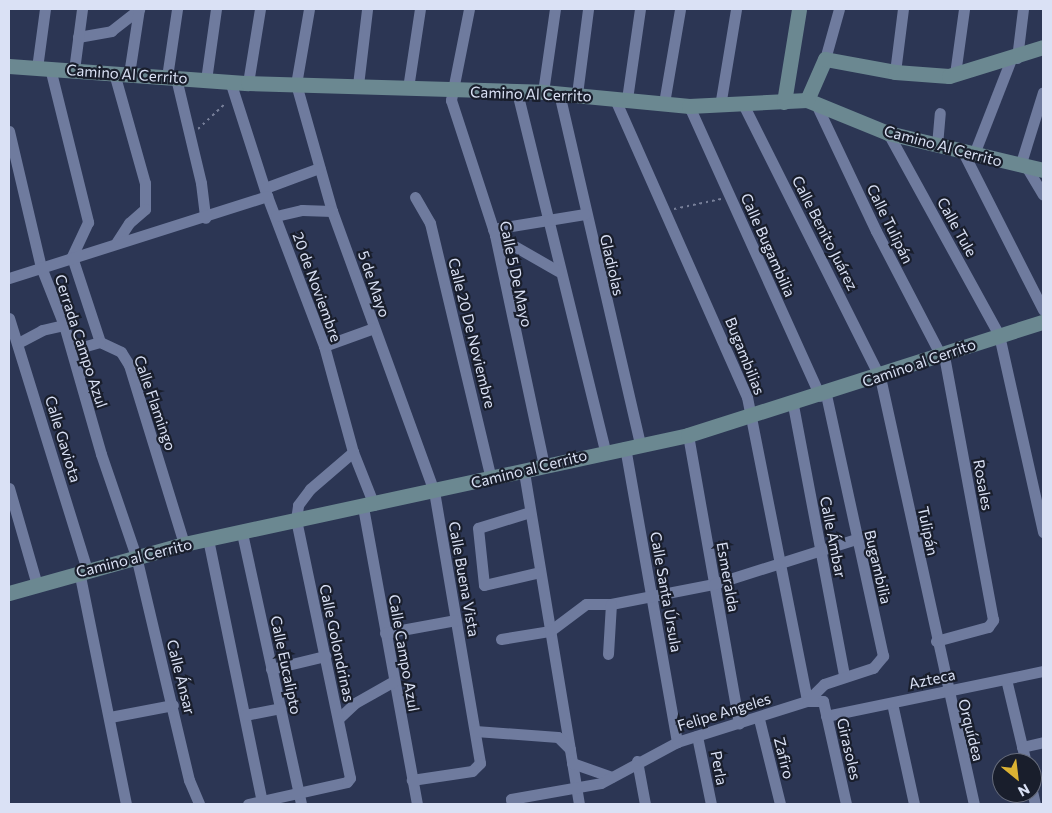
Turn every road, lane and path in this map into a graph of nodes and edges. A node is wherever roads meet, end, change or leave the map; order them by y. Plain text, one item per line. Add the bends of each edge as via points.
1 (45, 9) edge
2 (82, 9) edge
3 (139, 9) edge
4 (177, 9) edge
5 (216, 9) edge
6 (260, 9) edge
7 (309, 9) edge
8 (367, 9) edge
9 (420, 9) edge
10 (470, 9) edge
11 (555, 9) edge
12 (588, 9) edge
13 (640, 9) edge
14 (680, 9) edge
15 (736, 9) edge
16 (799, 9) edge
17 (839, 9) edge
18 (903, 9) edge
19 (964, 9) edge
20 (1023, 9) edge
21 (78, 37) junction
22 (1043, 47) edge
23 (825, 59) junction
24 (1014, 59) junction
25 (9, 66) edge
26 (44, 68) junction
27 (74, 70) junction
28 (895, 72) junction
29 (122, 74) junction
30 (954, 74) junction
31 (172, 77) junction
32 (206, 80) junction
33 (248, 83) junction
34 (296, 84) junction
35 (358, 85) junction
36 (232, 88) junction
37 (408, 88) junction
38 (454, 91) junction
39 (517, 92) junction
40 (543, 92) junction
41 (1043, 92) edge
42 (559, 93) junction
43 (577, 94) junction
44 (620, 98) junction
45 (784, 102) junction
46 (812, 102) junction
47 (664, 103) junction
48 (743, 104) junction
49 (689, 106) junction
50 (720, 106) junction
51 (940, 113) dead end
52 (9, 131) edge
53 (888, 133) junction
54 (190, 139) junction
55 (937, 145) junction
56 (968, 153) junction
57 (1023, 167) junction
58 (319, 168) junction
59 (1043, 170) edge
60 (266, 192) junction
61 (1043, 195) edge
62 (416, 197) dead end
63 (730, 197) junction
64 (332, 210) junction
65 (664, 211) junction
66 (585, 214) junction
67 (276, 216) junction
68 (205, 218) junction
69 (547, 218) junction
70 (494, 232) junction
71 (116, 242) junction
72 (72, 257) junction
73 (41, 267) junction
74 (558, 271) junction
75 (9, 278) edge
76 (1043, 310) edge
77 (9, 318) edge
78 (1043, 322) edge
79 (64, 325) junction
80 (374, 328) junction
81 (999, 335) junction
82 (18, 342) junction
83 (100, 342) junction
84 (324, 346) junction
85 (72, 350) junction
86 (942, 356) junction
87 (880, 376) junction
88 (823, 395) junction
89 (792, 405) junction
90 (750, 416) junction
91 (688, 435) junction
92 (633, 446) junction
93 (605, 451) junction
94 (353, 452) junction
95 (544, 465) junction
96 (524, 472) junction
97 (491, 480) junction
98 (9, 488) edge
99 (434, 491) junction
100 (368, 506) junction
101 (530, 512) junction
102 (296, 520) junction
103 (1043, 532) edge
104 (242, 533) junction
105 (856, 539) junction
106 (208, 540) junction
107 (184, 544) junction
108 (819, 551) junction
109 (136, 556) junction
110 (780, 564) junction
111 (83, 571) junction
112 (540, 572) junction
113 (714, 584) junction
114 (37, 585) junction
115 (9, 593) edge
116 (651, 596) junction
117 (611, 604) junction
118 (456, 620) junction
119 (550, 631) junction
120 (385, 633) junction
121 (501, 639) dead end
122 (936, 641) junction
123 (608, 654) dead end
124 (325, 656) junction
125 (271, 669) junction
126 (1043, 671) edge
127 (844, 675) junction
128 (1006, 679) junction
129 (394, 681) junction
130 (946, 691) junction
131 (807, 701) junction
132 (823, 701) joint
133 (892, 703) junction
134 (173, 704) junction
135 (280, 708) junction
136 (245, 715) junction
137 (826, 716) junction
138 (110, 717) junction
139 (338, 719) junction
140 (759, 719) junction
141 (739, 724) junction
142 (474, 731) junction
143 (698, 736) junction
144 (676, 742) junction
145 (1043, 742) edge
146 (1022, 747) junction
147 (570, 749) junction
148 (1024, 753) edge
149 (637, 761) junction
150 (572, 764) junction
151 (612, 777) junction
152 (412, 780) junction
153 (576, 788) junction
154 (300, 799) edge
155 (262, 801) junction
156 (512, 802) edge
157 (126, 804) edge
158 (199, 804) edge
159 (248, 804) edge
160 (417, 804) edge
161 (579, 804) edge
162 (645, 804) edge
163 (711, 804) edge
164 (780, 804) edge
165 (846, 804) edge
166 (914, 804) edge
167 (974, 804) edge

1 - 26 street
2 - 21 street
3 - 21 street via 111,32
3 - 29 street
4 - 31 street
5 - 32 street
6 - 33 street
7 - 34 street
8 - 35 street
9 - 37 street
10 - 38 street, Calle 5 De Mayo
11 - 40 street
12 - 43 street
13 - 44 street
14 - 47 street
15 - 50 street
16 - 45 main road
17 - 23 street
18 - 28 street
19 - 30 street
20 - 24 street
21 - 27 street
22 - 24 main road
23 - 28 main road
23 - 46 main road
24 - 30 main road
24 - 56 street
25 - 26 main road, Camino Al Cerrito
26 - 27 main road, Camino Al Cerrito
26 - 72 street via 88,222
27 - 29 main road, Camino Al Cerrito
28 - 30 main road
29 - 31 main road, Camino Al Cerrito
29 - 71 street via 145,183 145,210 128,223
31 - 32 main road, Camino Al Cerrito
31 - 54 street
32 - 36 main road, Camino Al Cerrito
33 - 34 main road, Camino Al Cerrito
33 - 36 main road, Camino Al Cerrito
34 - 35 main road, Camino Al Cerrito
34 - 58 street, 5 de Mayo
35 - 37 main road, Camino Al Cerrito
36 - 54 path
36 - 60 street, 20 de Noviembre
37 - 38 main road, Camino Al Cerrito
38 - 39 main road, Camino Al Cerrito
38 - 70 street, Calle 5 De Mayo via 451,100
39 - 40 main road, Camino Al Cerrito
39 - 69 street
40 - 42 main road, Camino Al Cerrito
41 - 57 street
42 - 43 main road, Camino Al Cerrito
42 - 66 street, Gladiolas
43 - 44 main road, Camino Al Cerrito
44 - 47 main road, Camino Al Cerrito
44 - 65 street, Bugambilias
45 - 46 main road, Camino Al Cerrito
45 - 48 main road, Camino Al Cerrito
46 - 53 main road, Camino Al Cerrito
46 - 86 street, Calle Tulipán
47 - 49 main road, Camino Al Cerrito
48 - 50 main road, Camino Al Cerrito
48 - 87 street, Calle Benito Juárez
49 - 50 main road, Camino Al Cerrito
49 - 63 street, Calle Bugambilia
51 - 55 street
52 - 73 street, Cerrada Campo Azul
53 - 55 main road, Camino Al Cerrito
53 - 81 street, Calle Tule
54 - 68 street
55 - 56 main road, Camino Al Cerrito
56 - 57 main road, Camino Al Cerrito
56 - 76 street
57 - 59 main road, Camino Al Cerrito
57 - 61 street
58 - 60 street
58 - 64 street, 5 de Mayo
60 - 67 street, 20 de Noviembre
60 - 68 street
62 - 97 street, Calle 20 De Noviembre via 430,223
63 - 65 path
63 - 88 street, Calle Bugambilia
64 - 67 street via 302,210
64 - 80 street, 5 de Mayo
65 - 90 street, Bugambilias via 738,373
66 - 69 street
66 - 92 street, Gladiolas
67 - 84 street, 20 de Noviembre
68 - 71 street
69 - 70 street
69 - 74 street
70 - 74 street
70 - 95 street, Calle 5 De Mayo
71 - 72 street
72 - 73 street
72 - 83 street
73 - 75 street
73 - 79 street, Cerrada Campo Azul
74 - 93 street
77 - 82 street, Calle Gaviota
78 - 81 main road, Camino al Cerrito
79 - 82 street via 42,330
79 - 85 street, Cerrada Campo Azul
80 - 84 street
80 - 99 street, 5 de Mayo
81 - 86 main road, Camino al Cerrito
81 - 103 street, Calle Tule
82 - 111 street, Calle Gaviota
83 - 85 street
83 - 107 street, Calle Flamingo via 121,352 129,365
84 - 94 street, 20 de Noviembre
85 - 109 street, Cerrada Campo Azul via 101,454
86 - 87 main road, Camino al Cerrito
86 - 122 street, Rosales via 993,620 988,627
87 - 88 main road, Camino al Cerrito
87 - 122 street, Tulipán
88 - 89 main road, Camino al Cerrito
88 - 105 street, Bugambilia
89 - 90 main road, Camino al Cerrito
89 - 108 street, Calle Ámbar
90 - 91 main road, Camino al Cerrito
90 - 110 street, Bugambilias
91 - 92 main road, Camino al Cerrito
91 - 113 street, Esmeralda
92 - 93 main road, Camino al Cerrito
92 - 116 street, Calle Santa Úrsula
93 - 95 main road, Camino al Cerrito
94 - 100 street, 20 de Noviembre
94 - 102 street via 310,489 298,505
95 - 96 main road, Camino al Cerrito
96 - 97 main road, Camino al Cerrito
96 - 101 street
97 - 99 main road, Camino al Cerrito
98 - 114 street
99 - 100 main road, Camino al Cerrito
99 - 118 street, Calle Buena Vista
100 - 102 main road, Camino al Cerrito
100 - 120 street, Calle Campo Azul
101 - 112 street
101 - 112 street via 478,528 484,585
102 - 104 main road, Camino al Cerrito
102 - 124 street, Calle Golondrinas
104 - 106 main road, Camino al Cerrito
104 - 125 street, Calle Eucalipto
105 - 108 street
105 - 127 street, Bugambilia via 883,656 873,668
106 - 107 main road, Camino al Cerrito
106 - 136 street
107 - 109 main road, Camino al Cerrito
108 - 110 street
108 - 127 street, Calle Ámbar
109 - 111 main road, Camino al Cerrito
109 - 134 street, Calle Ánsar
110 - 113 street
110 - 131 street, Bugambilias
111 - 114 main road, Camino al Cerrito
111 - 138 street, Calle Gaviota
112 - 119 street
113 - 116 street
113 - 141 street, Esmeralda
114 - 115 main road, Camino al Cerrito
116 - 117 street
116 - 144 street, Calle Santa Úrsula
117 - 119 street via 586,604
117 - 123 street
118 - 120 street
118 - 142 street, Calle Buena Vista
119 - 121 street
119 - 147 street
120 - 129 street, Calle Campo Azul
122 - 130 street, Tulipán
124 - 125 street
124 - 139 street, Calle Golondrinas
125 - 135 street, Calle Eucalipto
126 - 128 street, Azteca
127 - 131 street, Bugambilia via 820,686
128 - 130 street, Azteca
128 - 146 street
129 - 139 street via 355,703
129 - 152 street, Calle Campo Azul
130 - 133 street, Azteca
130 - 167 street, Orquídea
131 - 132 street, Felipe Angeles
131 - 140 street, Felipe Angeles
132 - 137 street, Girasoles
133 - 137 street, Azteca
133 - 166 street
134 - 138 street
134 - 158 street, Calle Ánsar via 189,780
135 - 136 street
135 - 154 street, Calle Eucalipto
136 - 155 street
137 - 165 street, Girasoles
138 - 157 street, Calle Gaviota
139 - 154 street, Calle Golondrinas via 351,772 347,782
140 - 141 street, Felipe Angeles
140 - 164 street, Zafiro
141 - 143 street, Felipe Angeles
142 - 147 street via 558,737
142 - 152 street, Calle Buena Vista via 477,768
143 - 144 street, Felipe Angeles
143 - 163 street, Perla
144 - 149 street, Felipe Angeles
145 - 146 street
146 - 148 street
147 - 150 street
149 - 151 street, Felipe Angeles
149 - 162 street
150 - 151 street
150 - 153 street
151 - 153 street, Felipe Angeles
152 - 160 street, Calle Campo Azul
153 - 156 street, Felipe Angeles
153 - 161 street
154 - 155 street
155 - 159 street

